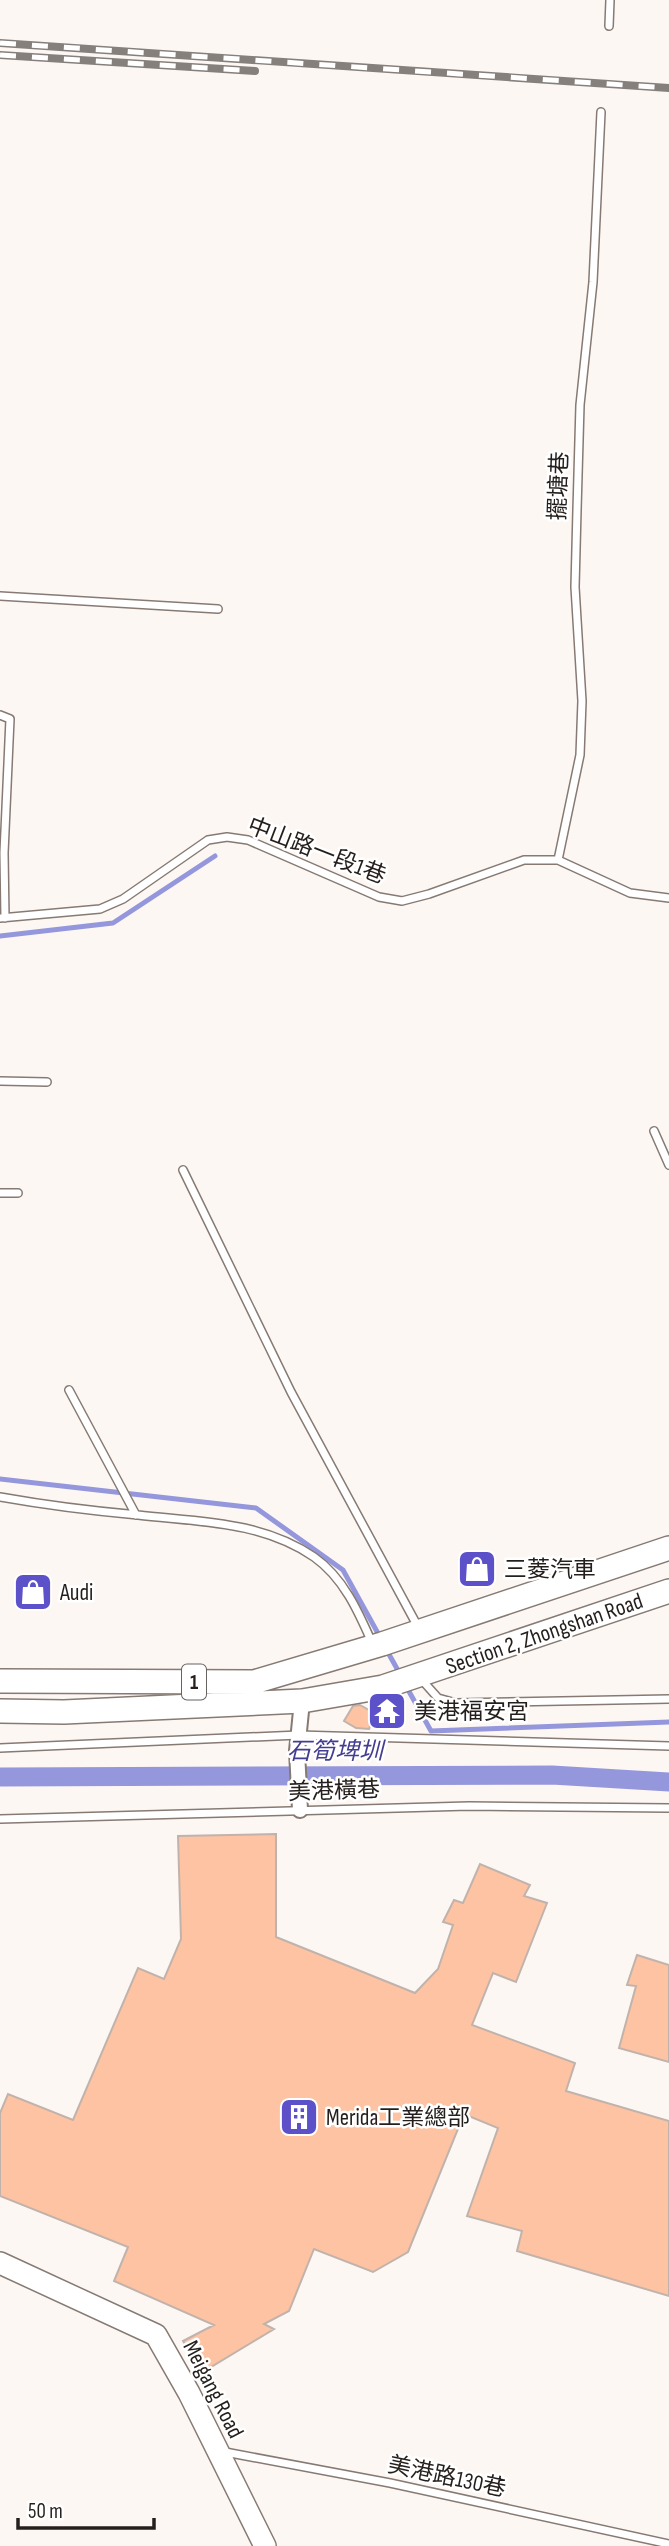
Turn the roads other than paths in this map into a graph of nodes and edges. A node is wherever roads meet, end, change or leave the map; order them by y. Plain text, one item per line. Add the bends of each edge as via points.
1 (610, 0) edge
2 (609, 26) dead end
3 (601, 112) dead end
4 (0, 596) edge
5 (218, 609) dead end
6 (0, 715) edge
7 (558, 860) junction
8 (669, 898) edge
9 (2, 918) edge
10 (0, 1081) edge
11 (47, 1082) dead end
12 (654, 1130) dead end
13 (669, 1165) edge
14 (183, 1170) dead end
15 (0, 1193) edge
16 (18, 1194) dead end
17 (68, 1390) dead end
18 (0, 1497) edge
19 (136, 1515) junction
20 (669, 1548) edge
21 (669, 1591) edge
22 (420, 1630) junction
23 (377, 1645) junction
24 (418, 1676) junction
25 (0, 1681) edge
26 (669, 1699) edge
27 (302, 1701) junction
28 (0, 1711) edge
29 (299, 1735) junction
30 (669, 1746) edge
31 (0, 1748) edge
32 (669, 1808) edge
33 (300, 1810) junction
34 (0, 1819) edge
35 (0, 2263) edge
36 (217, 2451) junction
37 (669, 2544) edge
38 (265, 2546) edge

1 - 2 lane
3 - 7 lane, 擺塘巷 via 593,282 580,405 575,587 582,701 580,755
4 - 5 lane
6 - 9 lane via 10,719
7 - 8 lane, 中山路一段1巷 via 630,893
7 - 9 lane, 中山路一段1巷 via 524,860 402,901 379,897 259,844 227,837 208,840 123,899 100,909
10 - 11 lane
12 - 13 lane
14 - 22 lane via 291,1392
15 - 16 lane
17 - 19 lane
18 - 19 lane
19 - 23 lane via 240,1525 285,1541 315,1558 342,1585
20 - 22 main road, Section 2, Zhongshan Road / 1
21 - 24 main road, Section 2, Zhongshan Road / 1
22 - 23 main road, 1
23 - 25 main road, 1 via 254,1682
24 - 26 lane via 438,1698 456,1703
24 - 27 main road, 1
27 - 28 main road, 1
27 - 29 street
29 - 30 lane
29 - 31 lane
29 - 33 street
32 - 33 lane, 美港橫巷
33 - 34 lane, 美港橫巷
35 - 36 street, Meigang Road via 156,2334
36 - 37 lane, 美港路130巷 via 390,2483
36 - 38 street, Meigang Road

